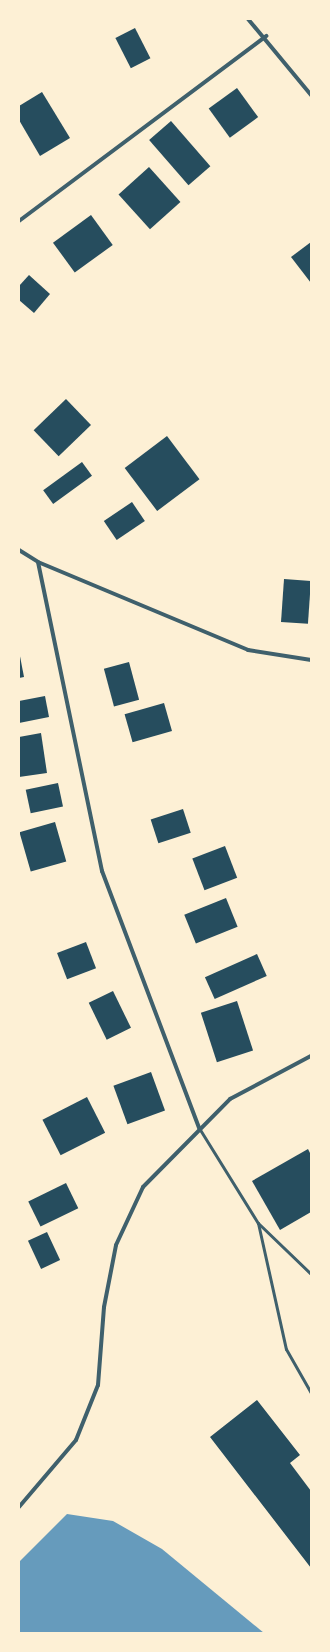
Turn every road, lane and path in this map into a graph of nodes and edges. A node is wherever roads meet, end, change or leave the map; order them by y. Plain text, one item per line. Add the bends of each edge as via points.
1 (248, 19) edge
2 (266, 36) junction
3 (311, 95) edge
4 (19, 221) edge
5 (19, 550) edge
6 (38, 562) junction
7 (311, 660) edge
8 (311, 1056) edge
9 (199, 1128) junction
10 (258, 1223) junction
11 (311, 1274) edge
12 (311, 1393) edge
13 (19, 1507) edge

1 - 2 street
2 - 3 street
2 - 4 street
5 - 6 street
6 - 7 street via 248,650
6 - 9 street via 102,871
8 - 9 street via 230,1099
9 - 10 lane
9 - 13 street via 140,1193 116,1245 104,1307 96,1392 76,1440
10 - 11 lane
10 - 12 lane via 286,1349

